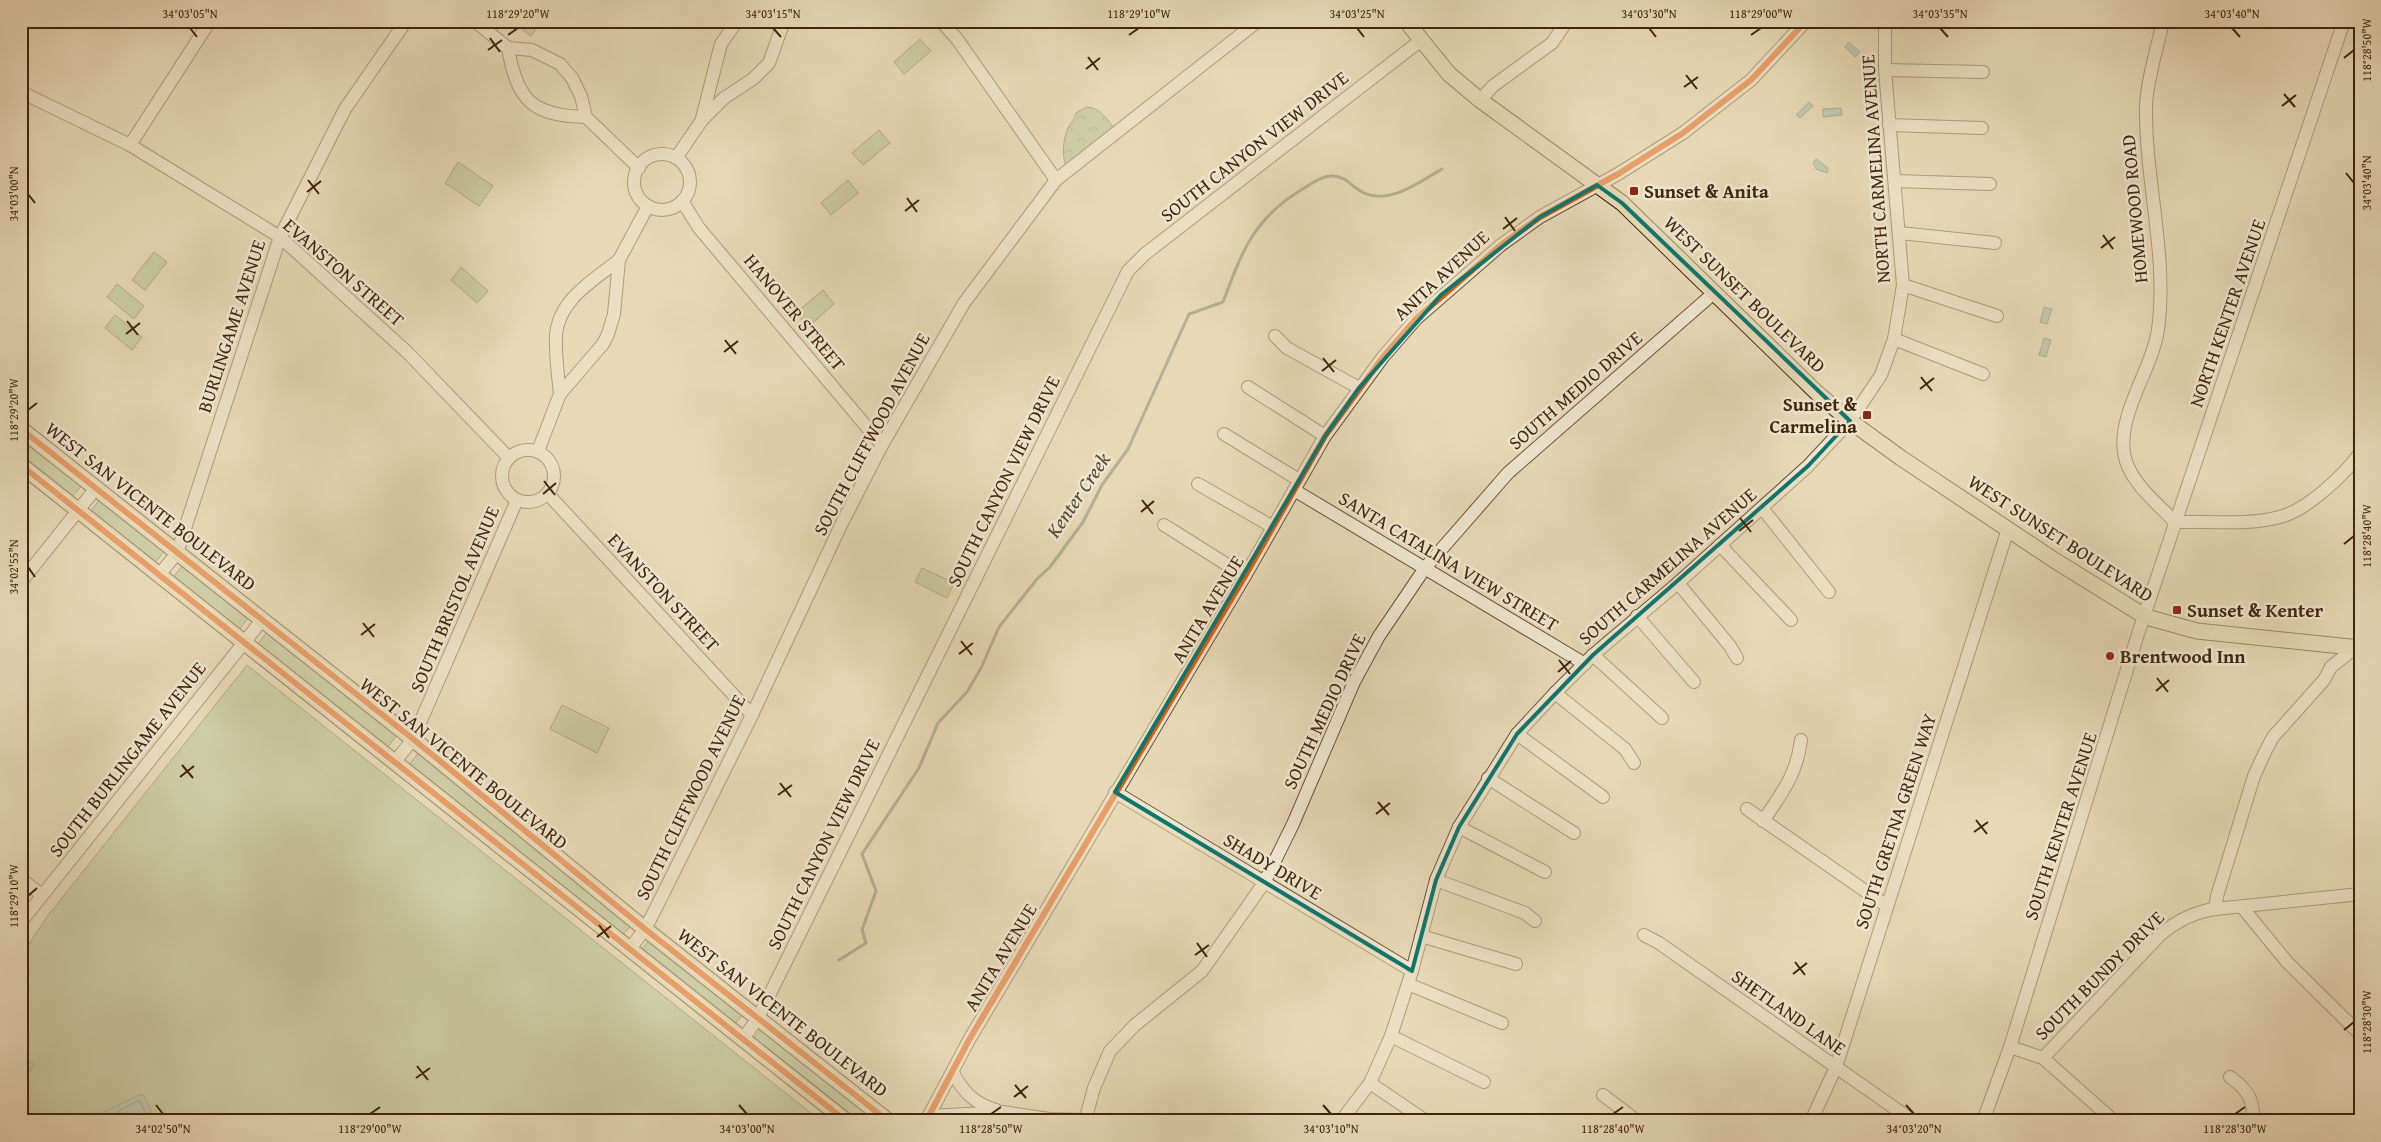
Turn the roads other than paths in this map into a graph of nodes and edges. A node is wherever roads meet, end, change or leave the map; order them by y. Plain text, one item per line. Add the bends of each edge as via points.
1 (210, 21) edge
2 (406, 21) edge
3 (475, 21) edge
4 (737, 21) edge
5 (784, 21) edge
6 (941, 21) edge
7 (1258, 21) edge
8 (1406, 21) edge
9 (1567, 21) edge
10 (1806, 21) edge
11 (1885, 21) edge
12 (2163, 21) edge
13 (2344, 21) edge
14 (1420, 41) junction
15 (508, 48) junction
16 (1885, 70) junction
17 (1983, 72) dead end
18 (21, 92) edge
19 (1480, 100) junction
20 (586, 117) junction
21 (702, 120) junction
22 (1889, 125) junction
23 (1982, 128) dead end
24 (130, 145) junction
25 (676, 158) junction
26 (639, 168) junction
27 (1056, 180) junction
28 (1895, 181) junction
29 (1990, 184) dead end
30 (1597, 185) junction
31 (682, 201) junction
32 (648, 206) junction
33 (1900, 233) junction
34 (280, 237) junction
35 (1995, 243) dead end
36 (619, 260) junction
37 (1903, 285) junction
38 (1715, 292) junction
39 (1997, 316) dead end
40 (1275, 336) dead end
41 (1894, 338) junction
42 (1983, 374) dead end
43 (1248, 387) dead end
44 (1359, 388) junction
45 (560, 394) junction
46 (1850, 421) junction
47 (21, 429) edge
48 (1224, 434) dead end
49 (1325, 436) junction
50 (882, 445) junction
51 (538, 452) junction
52 (2360, 453) edge
53 (509, 458) junction
54 (21, 465) edge
55 (1198, 484) dead end
56 (1296, 485) junction
57 (96, 488) junction
58 (548, 494) junction
59 (517, 500) junction
60 (1762, 508) junction
61 (78, 511) junction
62 (2175, 522) junction
63 (1164, 525) dead end
64 (1273, 527) junction
65 (2008, 529) junction
66 (1720, 545) junction
67 (177, 553) junction
68 (1426, 568) junction
69 (159, 575) junction
70 (1244, 576) junction
71 (21, 582) edge
72 (1678, 583) junction
73 (1829, 592) dead end
74 (1638, 616) junction
75 (2146, 616) junction
76 (262, 620) junction
77 (1791, 620) dead end
78 (243, 643) junction
79 (2358, 647) edge
80 (1737, 658) dead end
81 (1589, 660) junction
82 (1694, 682) dead end
83 (1555, 693) junction
84 (752, 715) junction
85 (1662, 718) dead end
86 (1517, 734) junction
87 (413, 739) junction
88 (1801, 740) dead end
89 (394, 763) junction
90 (1634, 763) dead end
91 (1488, 778) junction
92 (1115, 792) junction
93 (1603, 797) dead end
94 (1747, 809) dead end
95 (1763, 821) junction
96 (1459, 827) junction
97 (1574, 833) dead end
98 (1545, 872) dead end
99 (21, 879) edge
100 (1436, 880) junction
101 (1264, 883) junction
102 (2360, 894) edge
103 (42, 895) junction
104 (1887, 906) junction
105 (2242, 907) junction
106 (2215, 909) junction
107 (1535, 921) dead end
108 (21, 922) edge
109 (645, 929) junction
110 (1644, 935) dead end
111 (1421, 936) junction
112 (629, 950) junction
113 (1516, 964) dead end
114 (1412, 971) junction
115 (1408, 984) junction
116 (758, 1018) junction
117 (1502, 1023) dead end
118 (2360, 1034) edge
119 (1391, 1036) junction
120 (743, 1039) junction
121 (2010, 1047) junction
122 (2042, 1058) junction
123 (1836, 1068) junction
124 (953, 1073) junction
125 (2230, 1077) dead end
126 (1484, 1082) dead end
127 (1370, 1083) junction
128 (1602, 1095) dead end
129 (1003, 1112) junction
130 (927, 1118) edge
131 (1085, 1120) edge
132 (846, 1121) edge
133 (888, 1121) edge
134 (1341, 1121) edge
135 (1426, 1121) edge
136 (1637, 1121) edge
137 (1811, 1121) edge
138 (1913, 1121) edge
139 (1983, 1121) edge
140 (2114, 1121) edge
141 (2252, 1121) edge

1 - 24 street
2 - 34 street, BURLINGAME AVENUE via 345,109
3 - 15 street
4 - 21 street via 721,44
5 - 21 street via 769,63 753,79 724,98
6 - 27 street
7 - 27 street, SOUTH CLIFFWOOD AVENUE
8 - 14 main road, WEST SUNSET BOULEVARD
9 - 19 street via 1552,43 1493,86
10 - 30 street, ANITA AVENUE via 1768,63 1724,103 1650,155
11 - 16 street, NORTH CARMELINA AVENUE
12 - 62 street, HOMEWOOD ROAD via 2146,104 2146,144 2160,268 2158,331 2123,429 2124,454 2132,476
13 - 62 street, NORTH KENTER AVENUE
14 - 19 main road, WEST SUNSET BOULEVARD via 1449,74
14 - 116 street, SOUTH CANYON VIEW DRIVE via 1145,254 1128,271
15 - 20 street via 532,50 560,64 581,96
15 - 20 street via 518,87 530,102 561,116
16 - 17 street
16 - 22 street, NORTH CARMELINA AVENUE
18 - 24 street, EVANSTON STREET
19 - 30 main road, WEST SUNSET BOULEVARD
20 - 26 street
21 - 25 street
22 - 23 street
22 - 28 street, NORTH CARMELINA AVENUE
24 - 34 street, EVANSTON STREET
25 - 26 street via 656,155
25 - 31 street via 684,166 690,182 689,191
26 - 32 street via 635,184 637,193
27 - 50 street, SOUTH CLIFFWOOD AVENUE via 964,303
28 - 29 street
28 - 33 street, NORTH CARMELINA AVENUE
30 - 38 main road, WEST SUNSET BOULEVARD via 1622,202
30 - 44 street, ANITA AVENUE via 1540,217 1486,257 1416,319
31 - 32 street via 671,209
31 - 50 street, HANOVER STREET via 699,228
32 - 36 street
33 - 35 street
33 - 37 street, NORTH CARMELINA AVENUE
34 - 53 street, EVANSTON STREET via 408,353
34 - 67 street, BURLINGAME AVENUE
36 - 45 street via 614,314 608,334
36 - 45 street via 576,294 560,319 556,335
37 - 39 street
37 - 41 street, NORTH CARMELINA AVENUE
38 - 46 main road, WEST SUNSET BOULEVARD via 1817,393
38 - 68 street, SOUTH MEDIO DRIVE via 1508,473
40 - 44 street via 1287,348
41 - 42 street
41 - 46 street, NORTH CARMELINA AVENUE via 1881,375
43 - 49 street
44 - 49 street, ANITA AVENUE
45 - 51 street
46 - 60 street, SOUTH CARMELINA AVENUE
46 - 65 main road, WEST SUNSET BOULEVARD
47 - 57 main road, WEST SAN VICENTE BOULEVARD
48 - 56 street, SANTA CATALINA VIEW STREET
49 - 56 street, ANITA AVENUE
50 - 84 street, SOUTH CLIFFWOOD AVENUE via 840,525
51 - 53 street via 522,450
51 - 58 street via 551,462 554,470 555,478
52 - 62 street via 2321,492 2300,508 2282,516 2259,520
53 - 59 street via 502,481 505,489
54 - 61 main road
55 - 64 street
56 - 64 street, ANITA AVENUE
56 - 68 street, SANTA CATALINA VIEW STREET
57 - 61 street
57 - 67 main road, WEST SAN VICENTE BOULEVARD
58 - 59 street via 534,502
58 - 84 street, EVANSTON STREET
59 - 87 street, SOUTH BRISTOL AVENUE
60 - 66 street, SOUTH CARMELINA AVENUE
60 - 73 street
61 - 69 main road
61 - 71 street
62 - 75 street, NORTH KENTER AVENUE
63 - 70 street
64 - 70 street, ANITA AVENUE
65 - 75 main road, WEST SUNSET BOULEVARD
65 - 104 street, SOUTH GRETNA GREEN WAY
66 - 72 street, SOUTH CARMELINA AVENUE
66 - 77 street
67 - 69 street, BURLINGAME AVENUE
67 - 76 main road, WEST SAN VICENTE BOULEVARD
68 - 81 street, SANTA CATALINA VIEW STREET
68 - 101 street, SOUTH MEDIO DRIVE via 1380,636 1354,682
69 - 78 main road
70 - 92 street, ANITA AVENUE
72 - 74 street, SOUTH CARMELINA AVENUE
72 - 80 street
74 - 81 street, SOUTH CARMELINA AVENUE
74 - 82 street
75 - 79 main road, WEST SUNSET BOULEVARD via 2197,631
75 - 121 street, SOUTH KENTER AVENUE
76 - 78 street, SOUTH BURLINGAME AVENUE
76 - 87 main road, WEST SAN VICENTE BOULEVARD
78 - 89 main road
78 - 103 street, SOUTH BURLINGAME AVENUE
79 - 106 street via 2331,667 2324,680 2273,737 2254,776
81 - 83 street, SOUTH CARMELINA AVENUE
81 - 85 street, SANTA CATALINA VIEW STREET
83 - 86 street, SOUTH CARMELINA AVENUE
83 - 90 street via 1625,749
84 - 109 street, SOUTH CLIFFWOOD AVENUE
86 - 91 street, SOUTH CARMELINA AVENUE
86 - 93 street
87 - 89 street, SOUTH BRISTOL AVENUE
87 - 109 main road, WEST SAN VICENTE BOULEVARD
88 - 95 street via 1792,778
89 - 112 main road
91 - 96 street, SOUTH CARMELINA AVENUE
91 - 97 street
92 - 101 street, SHADY DRIVE
92 - 124 street, ANITA AVENUE via 969,1040
94 - 95 street
95 - 104 street
96 - 98 street
96 - 100 street, SOUTH CARMELINA AVENUE
99 - 103 street
100 - 107 street via 1525,913
100 - 111 street, SOUTH CARMELINA AVENUE
101 - 114 street, SHADY DRIVE
101 - 131 street, SOUTH MEDIO DRIVE via 1202,971 1135,1025 1110,1052 1094,1088
102 - 105 street, SOUTH BUNDY DRIVE
103 - 108 street, SOUTH BURLINGAME AVENUE
104 - 123 street, SOUTH GRETNA GREEN WAY
105 - 106 street, SOUTH BUNDY DRIVE
105 - 118 street via 2288,962
106 - 122 street, SOUTH BUNDY DRIVE via 2181,919 2161,934
109 - 112 street, SOUTH CLIFFWOOD AVENUE
109 - 116 main road, WEST SAN VICENTE BOULEVARD
110 - 123 street, SHETLAND LANE
111 - 113 street
111 - 114 street, SOUTH CARMELINA AVENUE
112 - 120 main road
114 - 115 street, SOUTH CARMELINA AVENUE
115 - 117 street
115 - 119 street, SOUTH CARMELINA AVENUE
116 - 120 street, SOUTH CANYON VIEW DRIVE
116 - 133 main road, WEST SAN VICENTE BOULEVARD
119 - 126 street
119 - 127 street, SOUTH CARMELINA AVENUE
120 - 132 main road
121 - 122 street
121 - 139 street, SOUTH BUNDY DRIVE
122 - 140 street
123 - 137 street, SOUTH GRETNA GREEN WAY
123 - 138 street, SHETLAND LANE
124 - 129 street via 969,1097
124 - 130 street, ANITA AVENUE
125 - 141 street via 2248,1094 2253,1106
127 - 134 street, SOUTH CARMELINA AVENUE
127 - 135 street
128 - 136 street
129 - 130 street
129 - 131 street via 1049,1119

